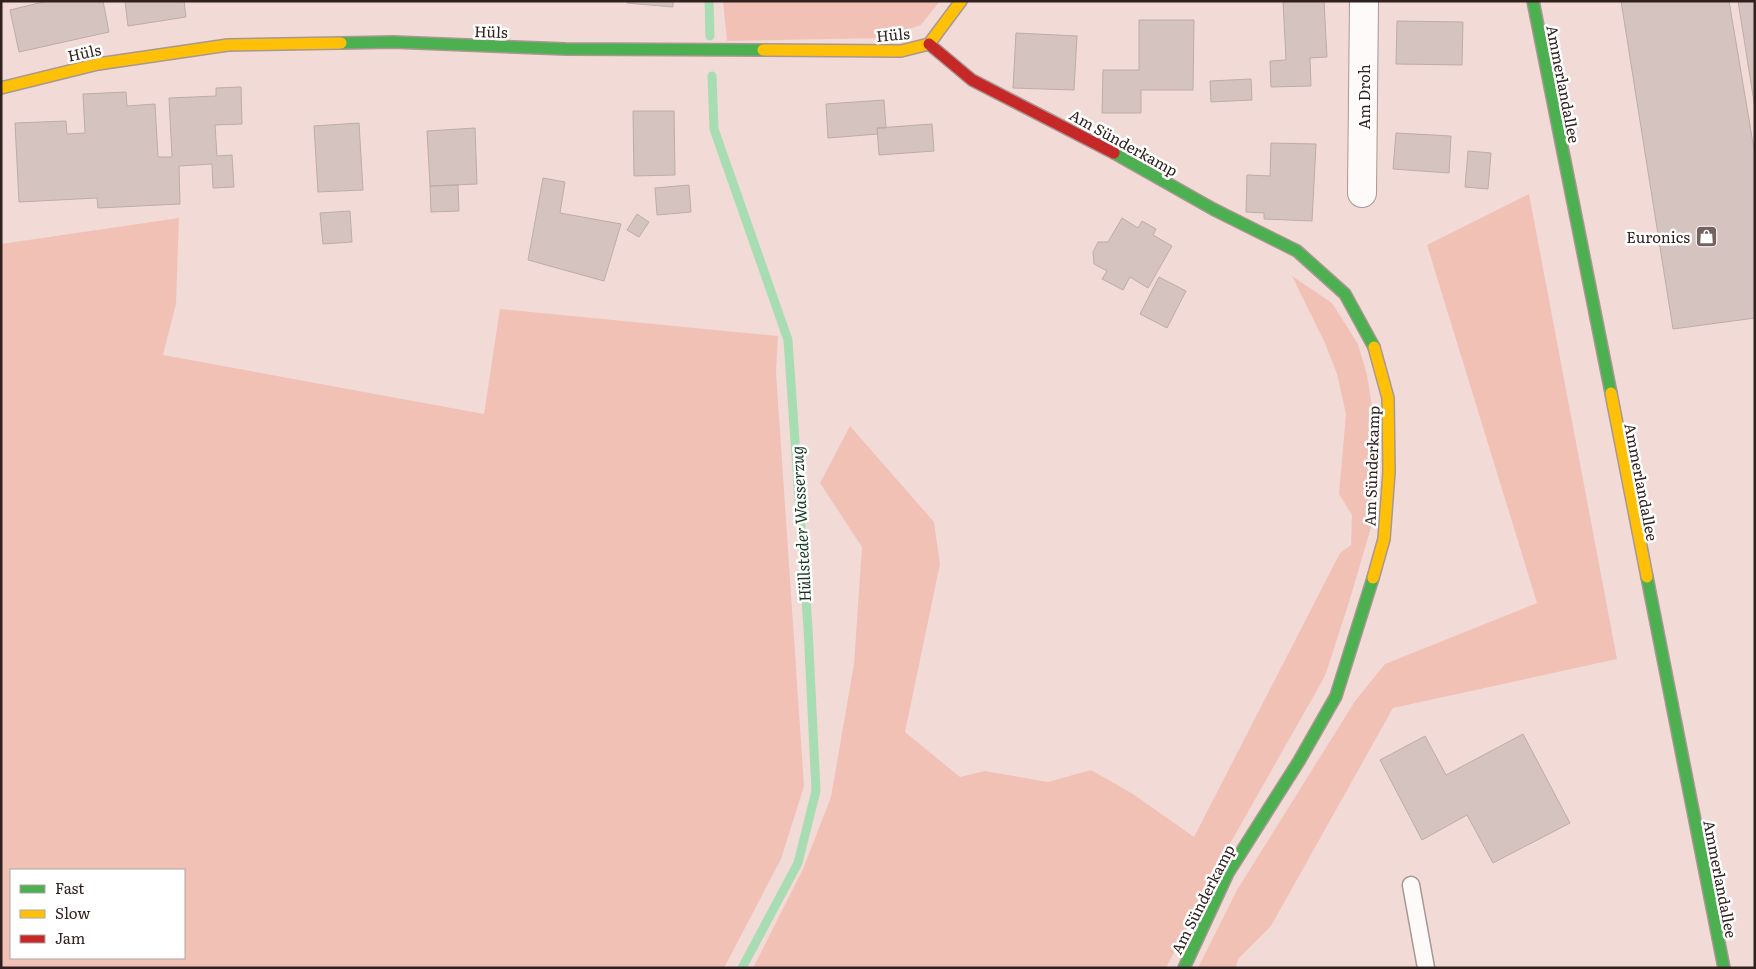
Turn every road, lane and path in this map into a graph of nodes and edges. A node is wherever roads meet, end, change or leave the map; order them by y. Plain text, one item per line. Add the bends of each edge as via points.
1 (961, 1) edge
2 (1364, 1) edge
3 (1532, 1) edge
4 (929, 44) junction
5 (1, 88) edge
6 (1362, 193) dead end
7 (1411, 885) dead end
8 (1184, 968) edge
9 (1426, 968) edge
10 (1724, 968) edge

1 - 4 street, Hüls
2 - 6 street, Am Droh
3 - 10 street, Ammerlandallee
4 - 5 street, Hüls via 901,52 566,49 393,42 228,45 98,64
4 - 8 street, Am Sünderkamp via 972,80 1081,134 1213,209 1296,251 1345,294 1374,344 1388,398 1389,472 1384,539 1371,588 1336,696 1228,873
7 - 9 lane

